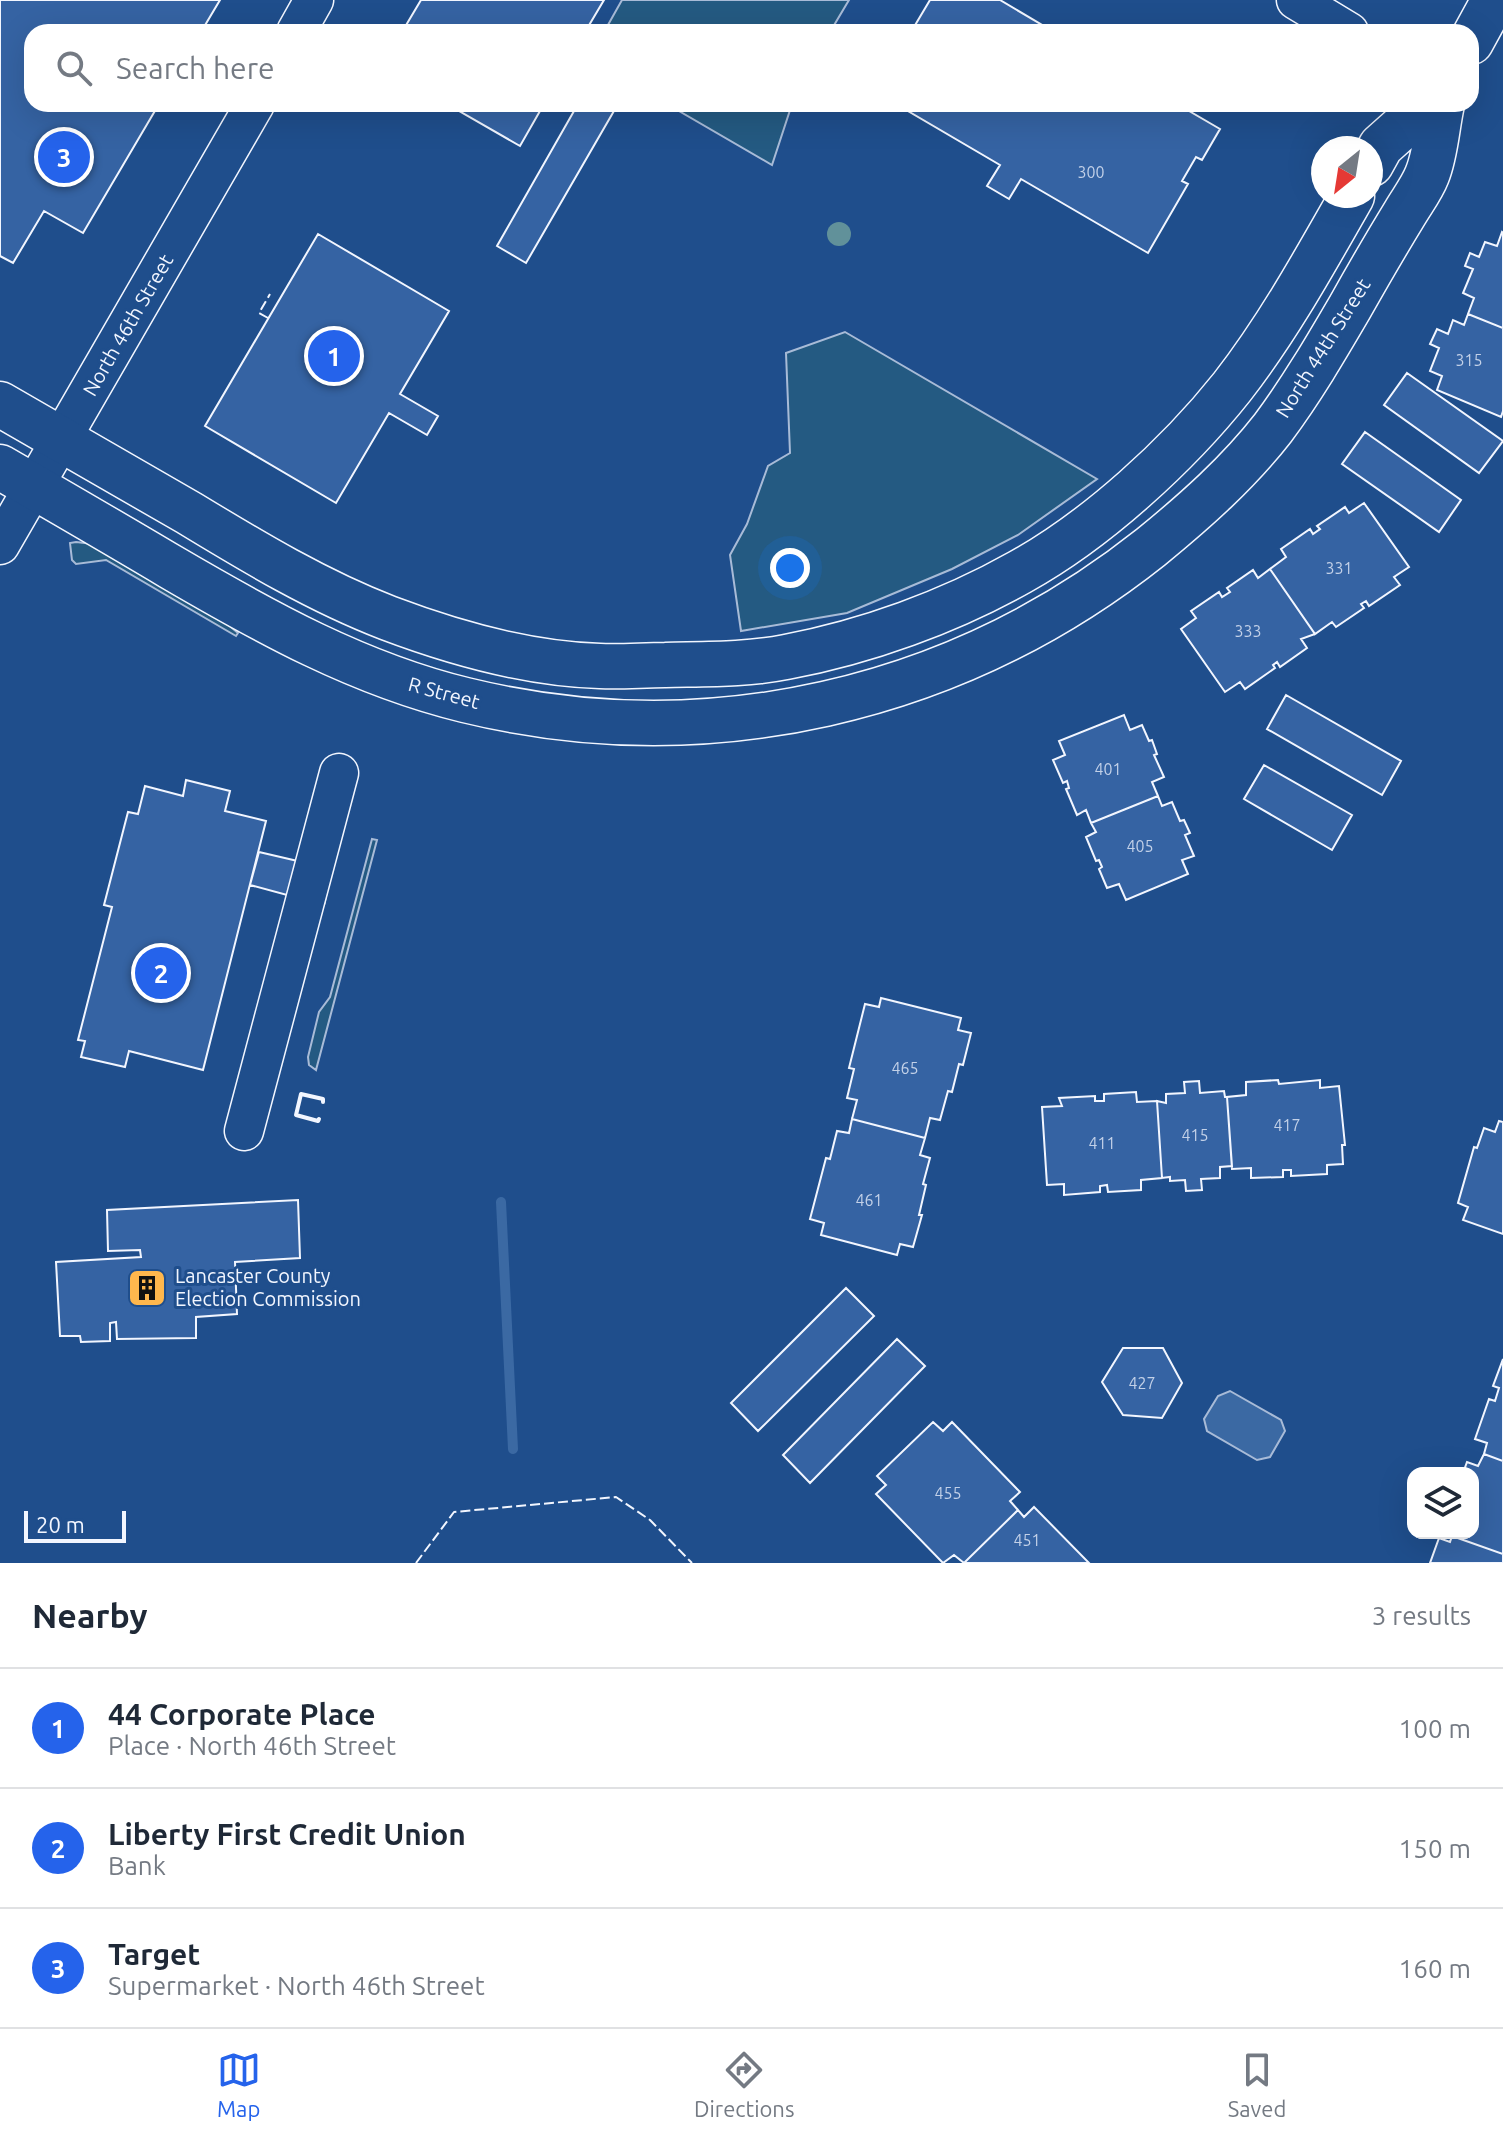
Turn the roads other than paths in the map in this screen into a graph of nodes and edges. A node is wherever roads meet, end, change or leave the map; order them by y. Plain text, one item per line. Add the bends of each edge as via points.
1 (314, 0) edge
2 (1296, 0) edge
3 (1494, 0) edge
4 (300, 24) edge
5 (1336, 24) edge
6 (1479, 27) edge
7 (250, 112) edge
8 (1419, 112) edge
9 (1440, 112) edge
10 (1383, 144) edge
11 (1345, 208) edge
12 (0, 404) edge
13 (62, 440) junction
14 (17, 477) edge
15 (0, 545) edge
16 (935, 671) joint
17 (339, 773) dead end
18 (244, 1131) dead end

1 - 4 street
2 - 5 street
3 - 6 main road
7 - 13 street, North 46th Street
8 - 10 main road
9 - 16 main road, North 44th Street via 1427,174 1310,376 1250,454 1186,518 1083,597 1024,631
11 - 13 main road via 1292,301 1231,388 1159,465 1073,537 1020,572 911,621 783,658 724,665 598,666 539,659 432,633 384,617 279,567
12 - 13 main road
13 - 14 street, North 46th Street
14 - 15 street, North 46th Street
14 - 16 main road, R Street via 323,650 375,672 487,704 619,723 684,723 795,711
17 - 18 street

